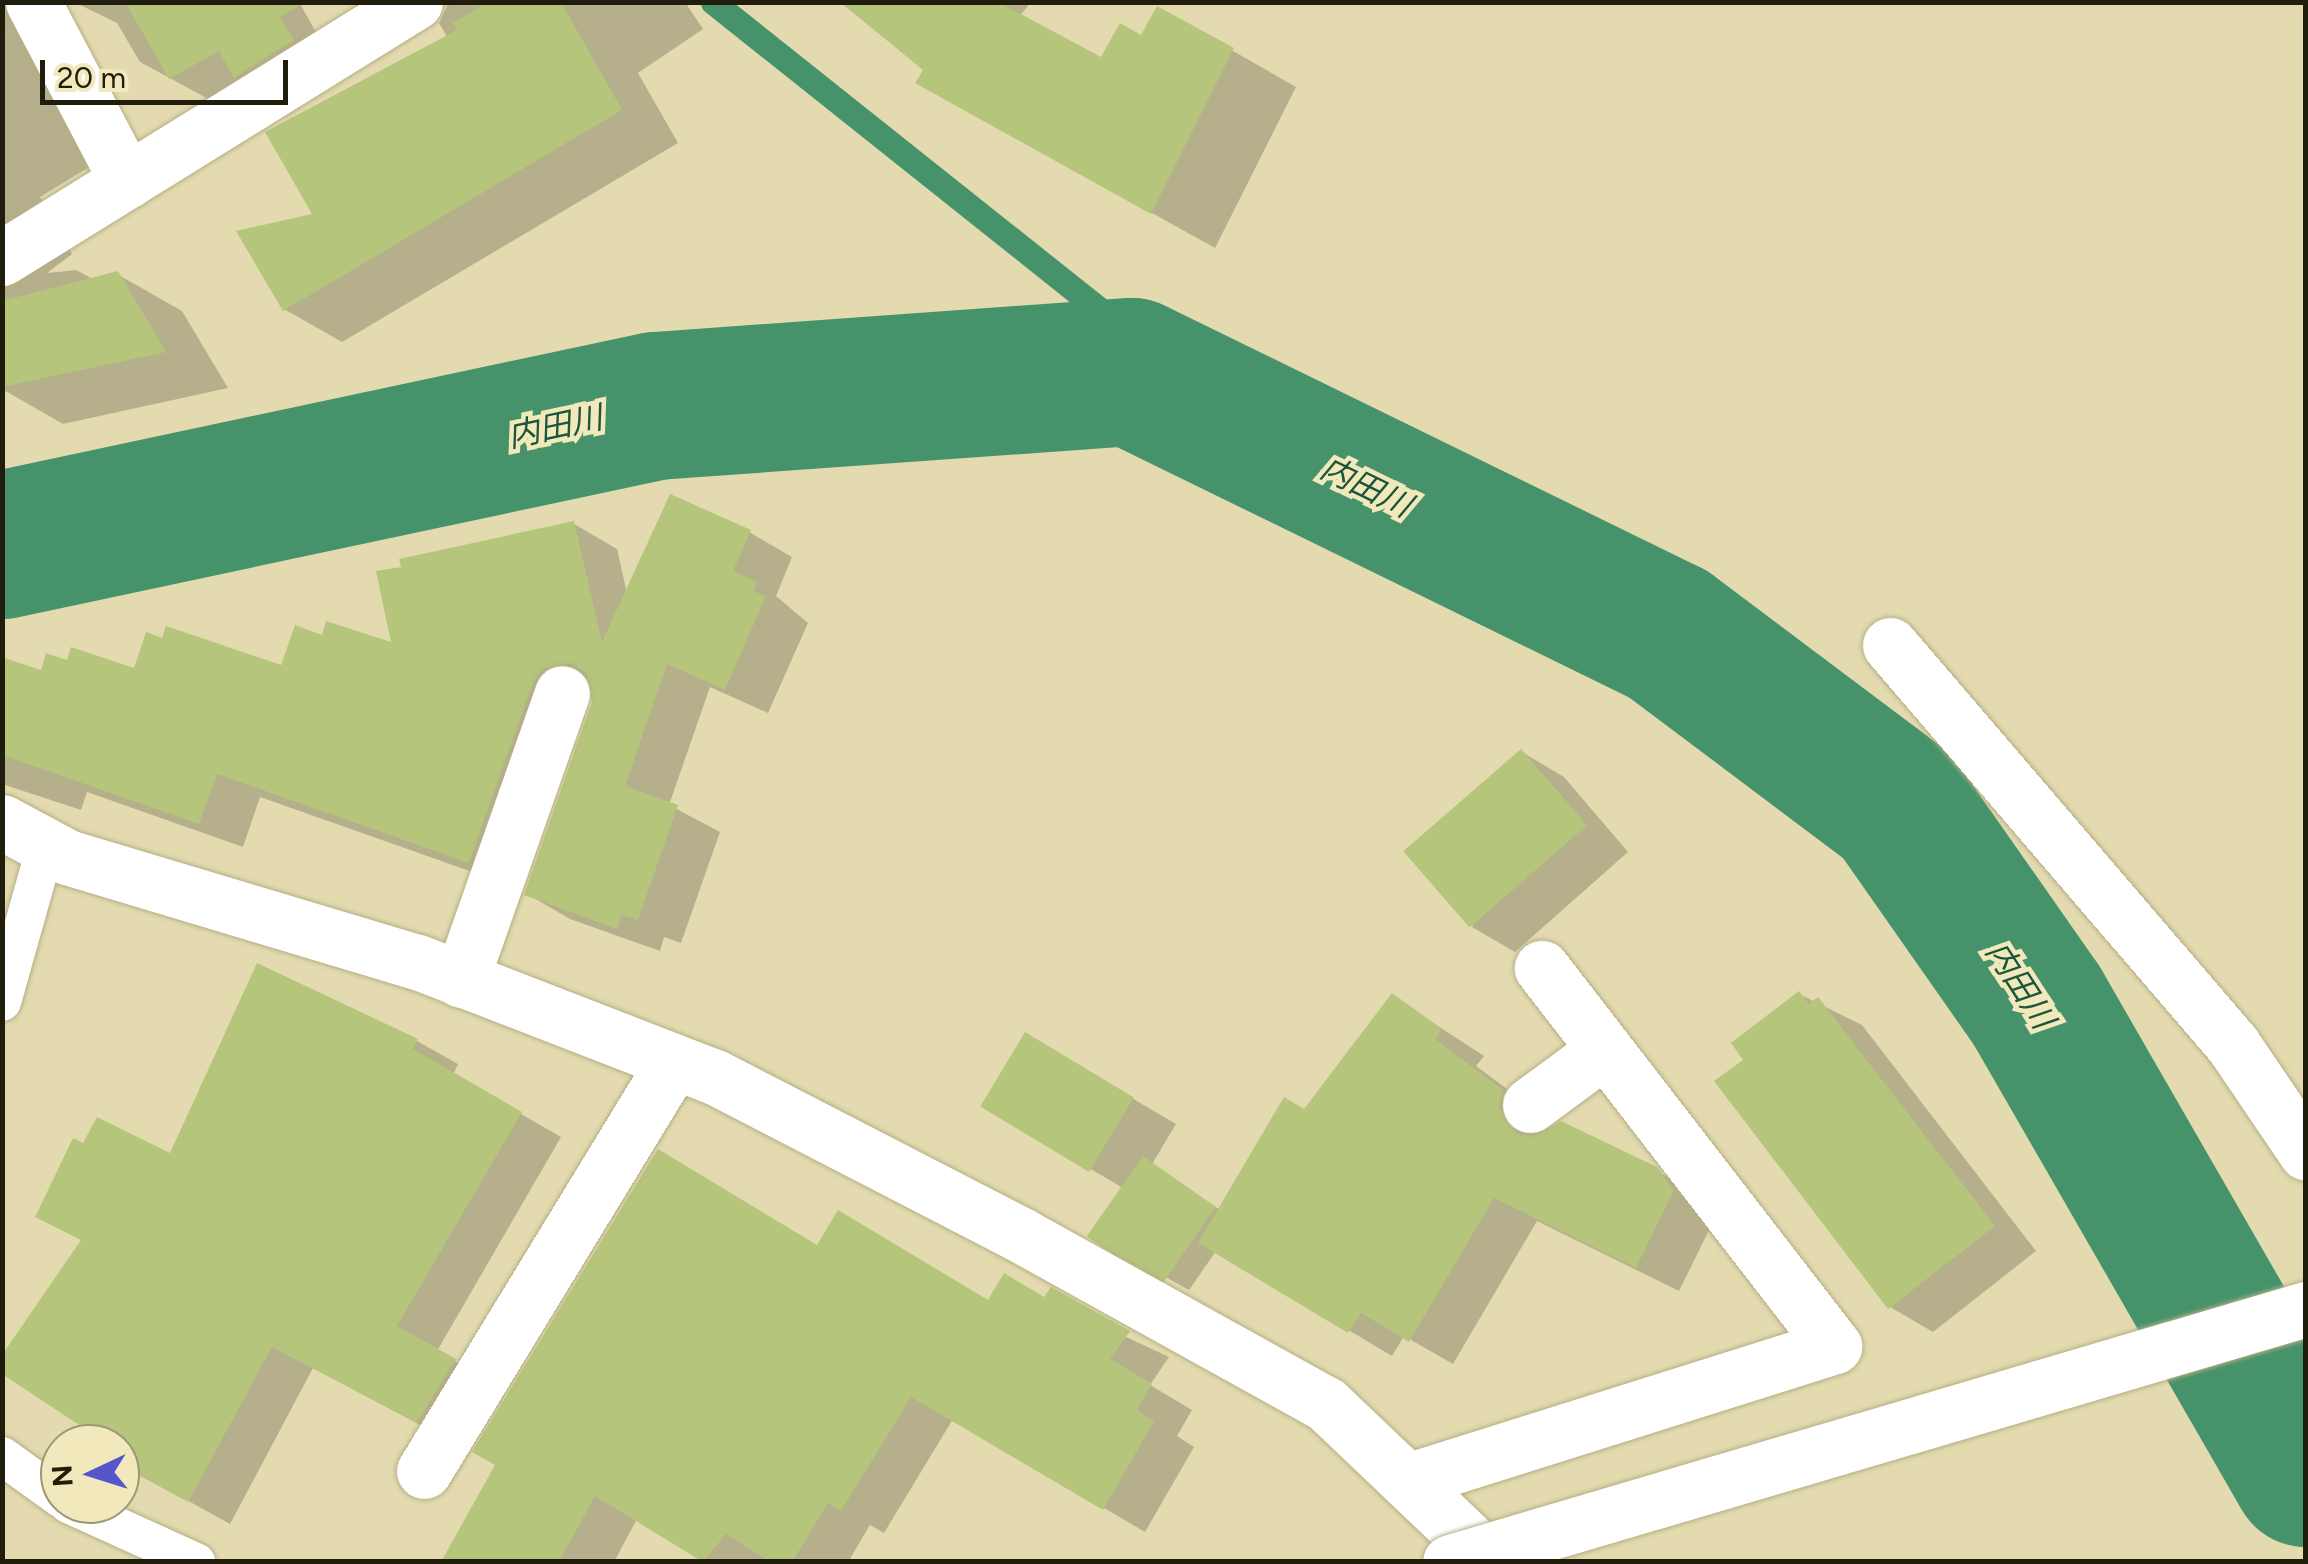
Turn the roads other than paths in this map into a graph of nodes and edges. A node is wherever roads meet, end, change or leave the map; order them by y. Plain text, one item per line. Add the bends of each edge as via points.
1 (33, 2) edge
2 (414, 2) edge
3 (346, 21) edge
4 (127, 181) junction
5 (2, 258) edge
6 (1890, 646) dead end
7 (562, 693) dead end
8 (24, 834) edge
9 (1542, 968) dead end
10 (461, 980) junction
11 (2, 1002) edge
12 (1606, 1050) junction
13 (674, 1062) junction
14 (1530, 1106) dead end
15 (2306, 1153) edge
16 (2306, 1309) edge
17 (2, 1456) edge
18 (424, 1471) dead end
19 (1406, 1481) junction
20 (40, 1484) edge
21 (112, 1524) edge
22 (196, 1562) edge
23 (1450, 1562) edge
24 (1492, 1562) edge

1 - 4 street
2 - 3 street
3 - 4 street
4 - 5 street
6 - 15 street via 2233,1045
7 - 10 street
8 - 10 street
8 - 11 lane
9 - 12 street
10 - 13 street
12 - 14 street
12 - 19 street via 1834,1346
13 - 18 street
13 - 19 street via 1019,1234 1326,1404
16 - 23 street, bridge
17 - 20 lane
19 - 24 street
21 - 22 lane

